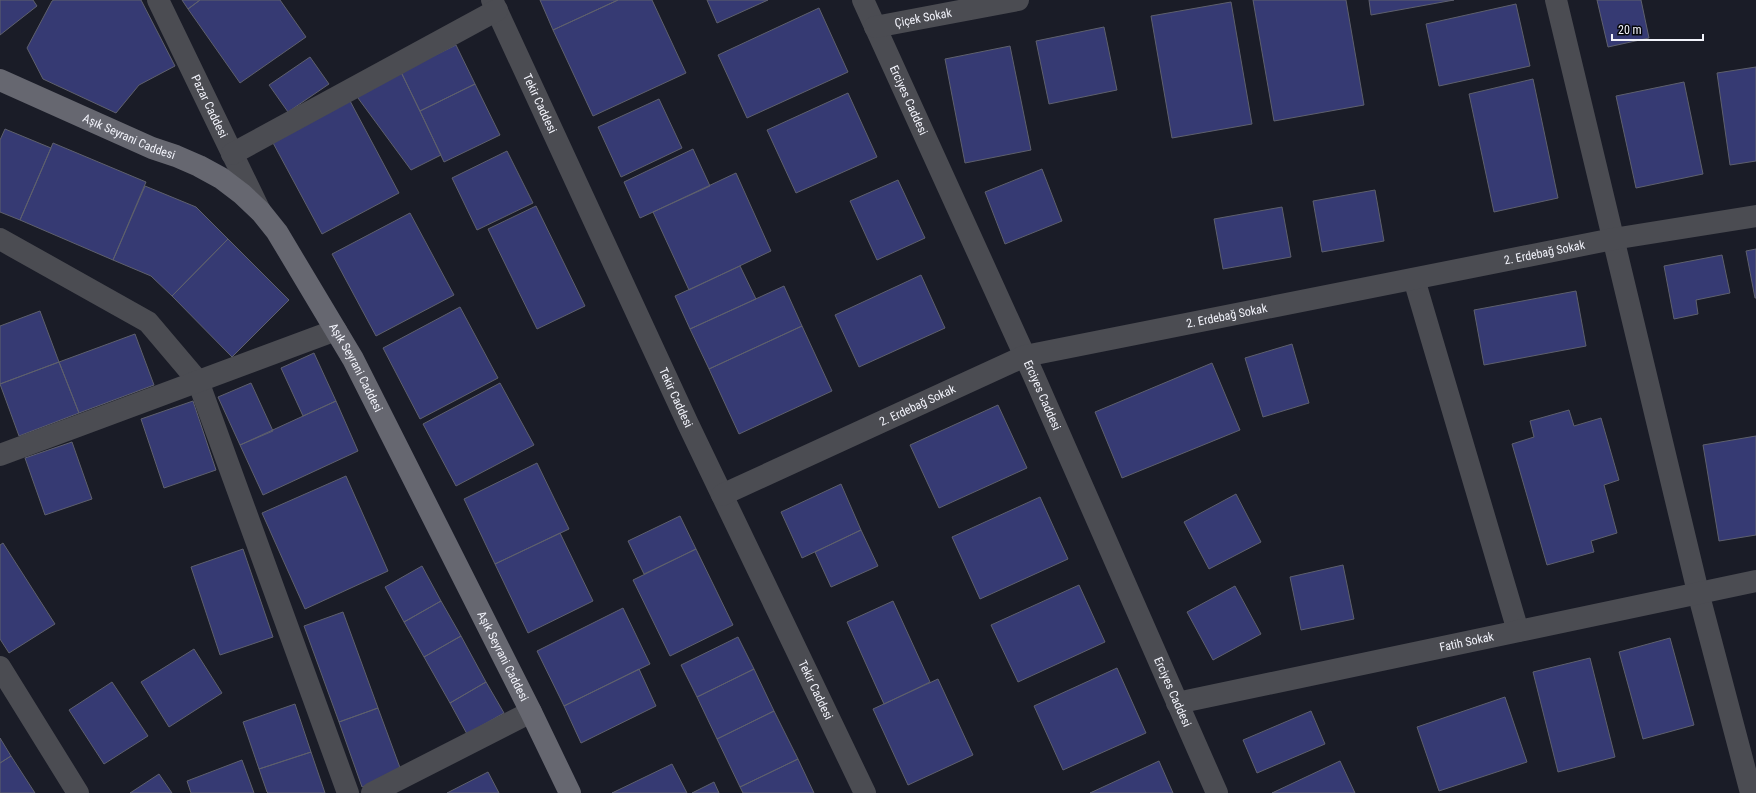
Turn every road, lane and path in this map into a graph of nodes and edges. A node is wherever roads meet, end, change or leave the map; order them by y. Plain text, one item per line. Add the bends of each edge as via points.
1 (158, 0) edge
2 (863, 0) edge
3 (1018, 0) edge
4 (1556, 0) edge
5 (494, 5) edge
6 (875, 27) junction
7 (0, 80) edge
8 (232, 154) junction
9 (261, 212) junction
10 (1756, 216) edge
11 (0, 239) edge
12 (1613, 239) junction
13 (1414, 279) junction
14 (336, 330) junction
15 (1025, 356) junction
16 (198, 381) junction
17 (0, 455) edge
18 (722, 495) junction
19 (1756, 581) edge
20 (1698, 592) junction
21 (1518, 631) junction
22 (0, 667) edge
23 (1178, 703) junction
24 (531, 712) junction
25 (78, 793) edge
26 (348, 793) edge
27 (372, 793) edge
28 (570, 793) edge
29 (865, 793) edge
30 (1217, 793) edge
31 (1751, 793) edge

1 - 8 street, Pazar Caddesi
2 - 6 street, Erciyes Caddesi
3 - 6 street, Çiçek Sokak
4 - 12 street
5 - 8 street
5 - 18 street, Tekir Caddesi
6 - 15 street, Erciyes Caddesi
7 - 9 main road, Aşık Seyrani Caddesi via 152,148 199,166 221,178
8 - 9 street, Pazar Caddesi
9 - 14 main road, Aşık Seyrani Caddesi via 277,232
10 - 12 street, 2. Erdebağ Sokak
11 - 16 street via 148,322
12 - 13 street, 2. Erdebağ Sokak
12 - 20 street
13 - 15 street, 2. Erdebağ Sokak
13 - 21 street
14 - 16 street
14 - 24 main road, Aşık Seyrani Caddesi via 357,366
15 - 18 street, 2. Erdebağ Sokak
15 - 23 street, Erciyes Caddesi
16 - 17 street
16 - 26 street
18 - 29 street, Tekir Caddesi
19 - 20 street, Fatih Sokak
20 - 21 street, Fatih Sokak
20 - 31 street
21 - 23 street, Fatih Sokak
22 - 25 street
23 - 30 street, Erciyes Caddesi
24 - 27 street
24 - 28 main road, Aşık Seyrani Caddesi

